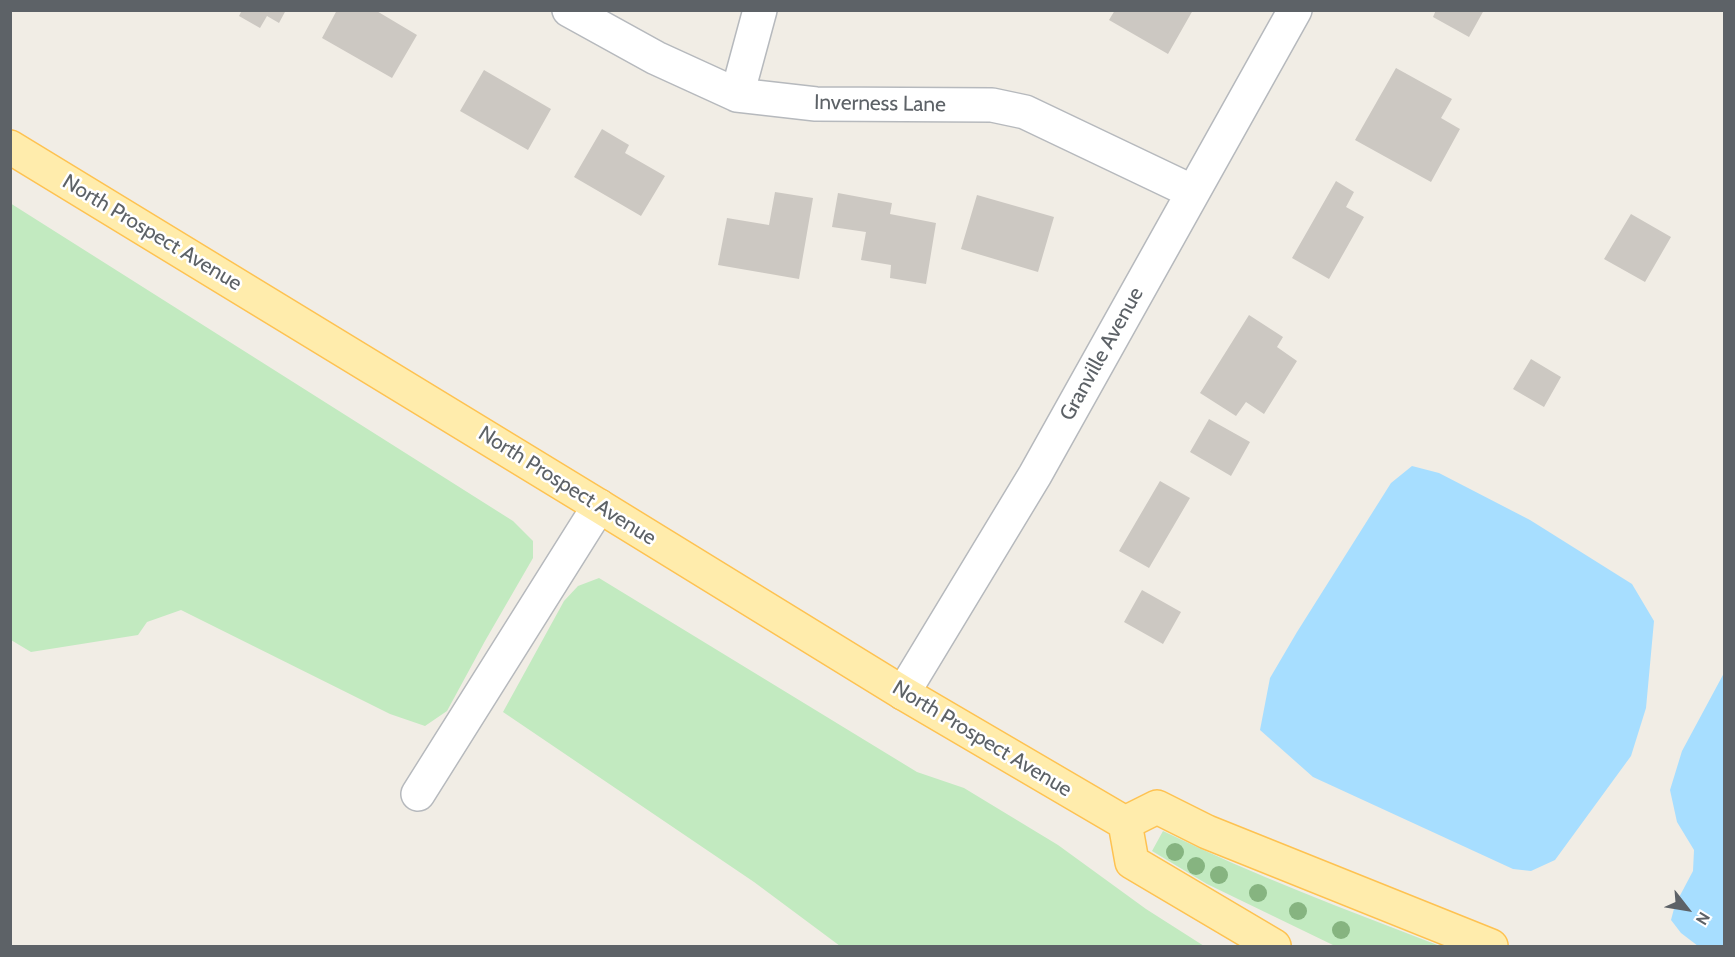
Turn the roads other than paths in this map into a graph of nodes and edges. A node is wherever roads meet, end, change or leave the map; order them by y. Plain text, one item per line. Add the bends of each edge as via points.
1 (569, 10) edge
2 (760, 10) edge
3 (1295, 10) edge
4 (737, 95) junction
5 (10, 147) edge
6 (1193, 192) junction
7 (600, 506) junction
8 (903, 693) junction
9 (418, 794) dead end
10 (1125, 823) junction
11 (1274, 946) edge
12 (1491, 946) edge

1 - 4 street, Inverness Lane via 656,58
2 - 4 street
3 - 6 street, Granville Avenue
4 - 6 street, Inverness Lane via 816,104 992,105 1014,109
5 - 7 main road, North Prospect Avenue
6 - 8 street, Granville Avenue via 1035,475
7 - 8 main road, North Prospect Avenue
7 - 9 street
8 - 10 main road, North Prospect Avenue
10 - 11 main road via 1132,862
10 - 12 main road via 1157,807 1207,832

